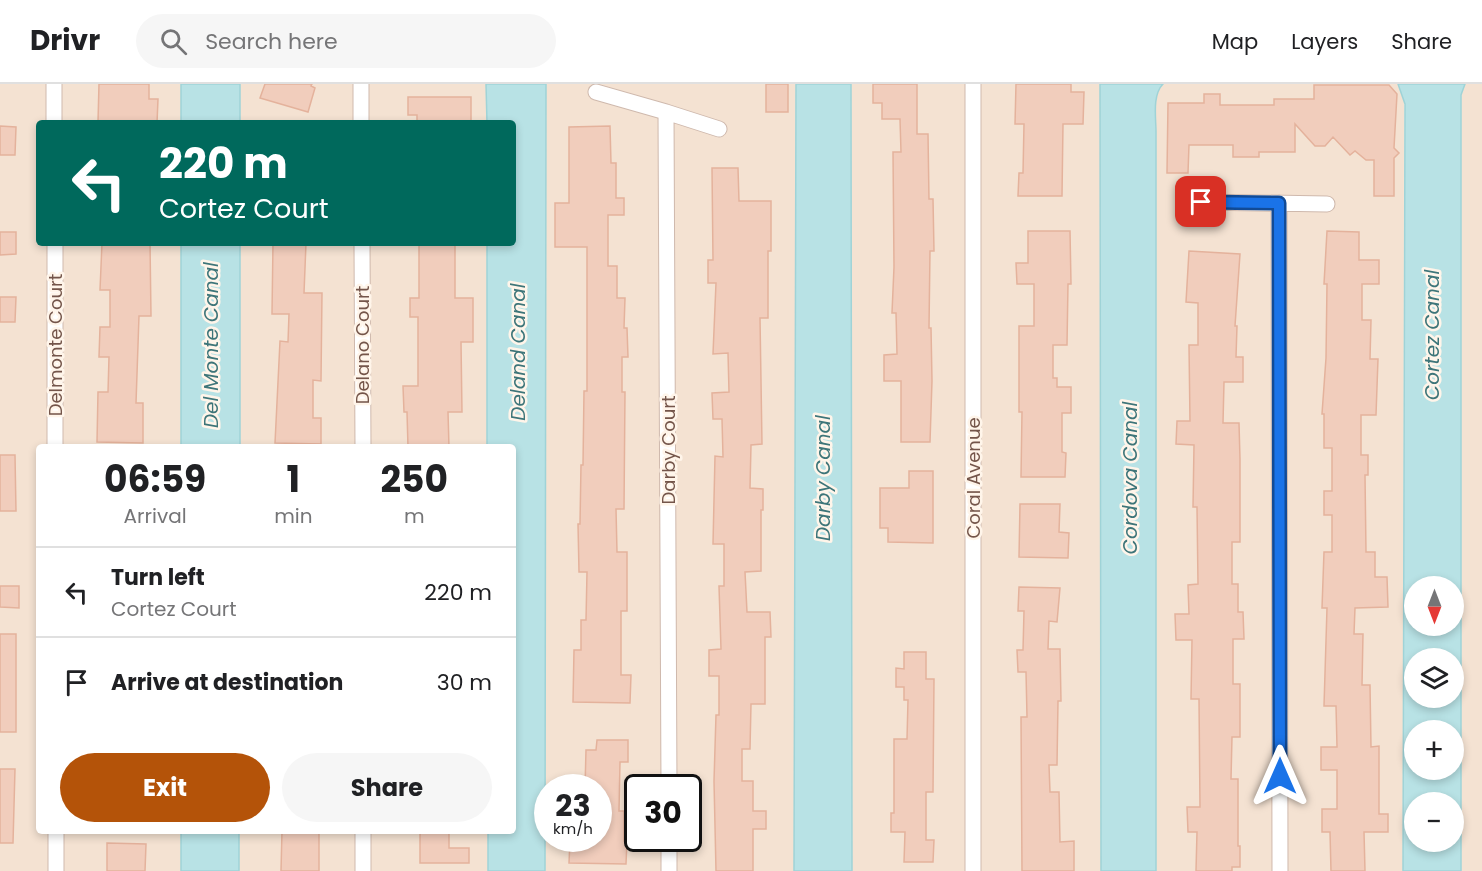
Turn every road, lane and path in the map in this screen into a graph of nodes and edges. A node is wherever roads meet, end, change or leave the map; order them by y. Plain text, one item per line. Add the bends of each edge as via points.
1 (54, 84) edge
2 (361, 84) edge
3 (973, 84) edge
4 (596, 92) dead end
5 (666, 111) junction
6 (54, 120) edge
7 (362, 120) edge
8 (719, 129) dead end
9 (1201, 202) dead end
10 (1279, 203) junction
11 (1327, 204) dead end
12 (55, 246) edge
13 (362, 246) edge
14 (55, 444) edge
15 (363, 444) edge
16 (669, 774) edge
17 (56, 834) edge
18 (363, 834) edge
19 (669, 852) edge
20 (56, 871) edge
21 (363, 871) edge
22 (669, 871) edge
23 (973, 871) edge
24 (1280, 871) edge

1 - 6 street
2 - 7 street
3 - 23 street, Coral Avenue
4 - 5 street
5 - 8 street
5 - 16 street, Darby Court
9 - 10 street
10 - 11 street
10 - 24 street
12 - 14 street, Delmonte Court
13 - 15 street, Delano Court
17 - 20 street
18 - 21 street
19 - 22 street

